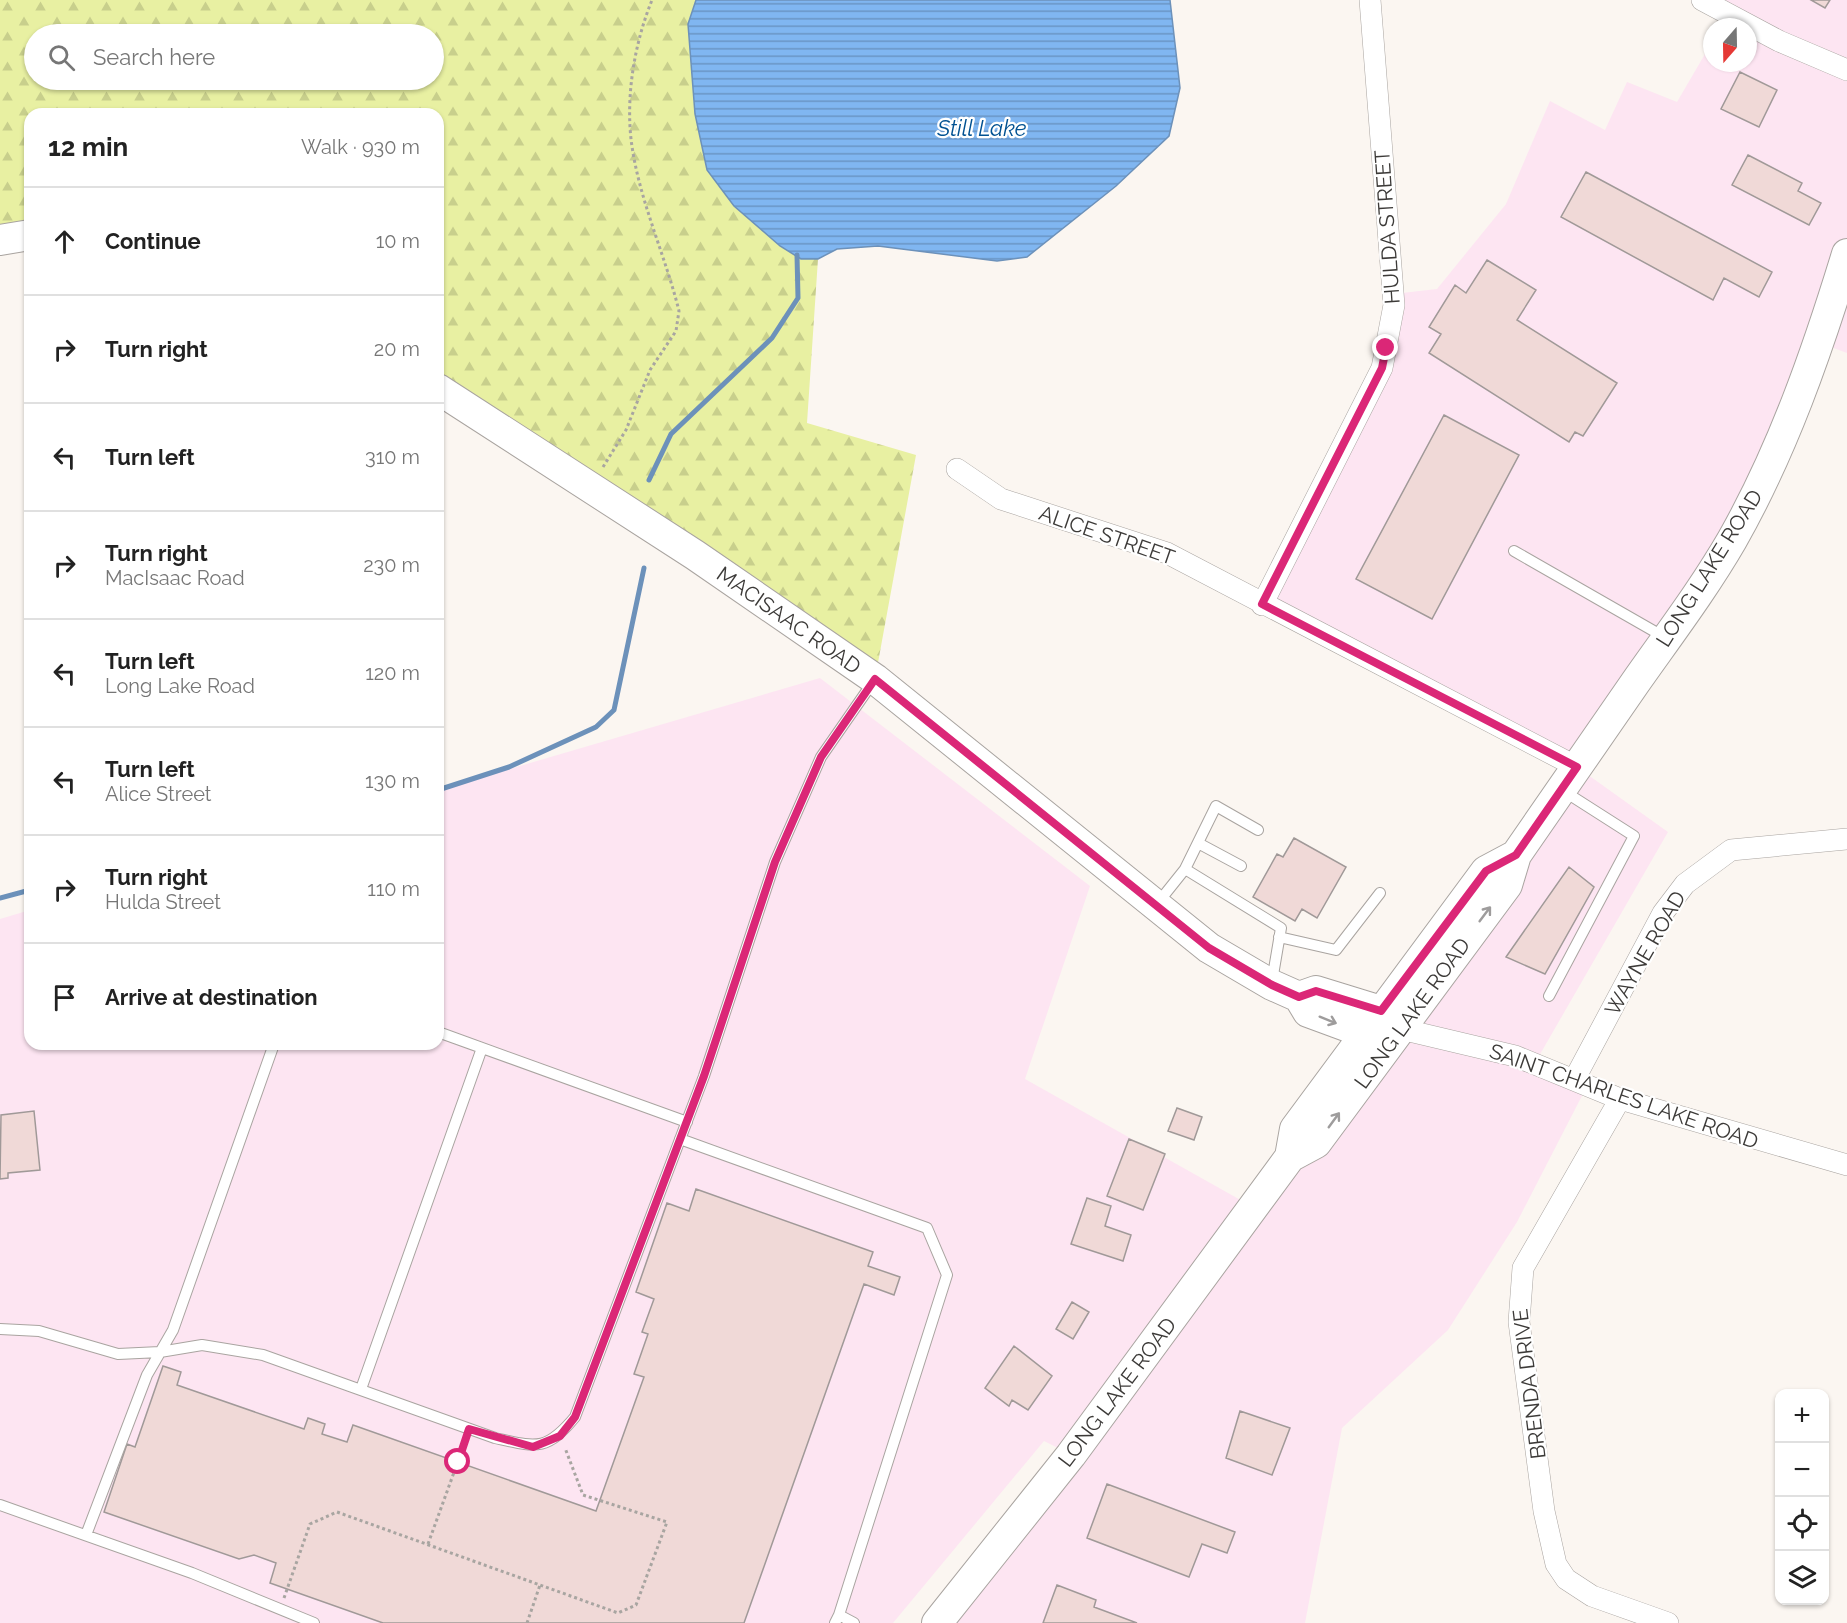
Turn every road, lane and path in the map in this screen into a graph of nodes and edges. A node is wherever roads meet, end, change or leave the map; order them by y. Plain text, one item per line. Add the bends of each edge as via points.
1 (652, 0) edge
2 (1370, 0) edge
3 (1702, 0) edge
4 (1847, 70) edge
5 (24, 236) edge
6 (0, 240) edge
7 (1847, 254) edge
8 (444, 393) edge
9 (957, 469) dead end
10 (591, 488) junction
11 (1514, 551) dead end
12 (1262, 604) junction
13 (1666, 639) junction
14 (875, 679) junction
15 (1569, 779) junction
16 (1258, 830) dead end
17 (1847, 839) edge
18 (1198, 843) junction
19 (1241, 866) dead end
20 (1185, 869) junction
21 (1380, 893) dead end
22 (1156, 904) junction
23 (1279, 937) junction
24 (1272, 985) junction
25 (1549, 996) dead end
26 (1382, 1024) junction
27 (444, 1034) edge
28 (482, 1048) junction
29 (272, 1050) edge
30 (1574, 1080) junction
31 (1620, 1099) junction
32 (687, 1122) junction
33 (680, 1139) junction
34 (1847, 1165) edge
35 (0, 1329) edge
36 (160, 1352) junction
37 (361, 1389) junction
38 (469, 1429) junction
39 (560, 1436) junction
40 (0, 1505) edge
41 (86, 1535) junction
42 (428, 1545) junction
43 (540, 1585) junction
44 (280, 1609) junction
45 (837, 1619) edge
46 (314, 1623) edge
47 (526, 1623) edge
48 (854, 1623) edge
49 (937, 1623) edge
50 (1668, 1623) edge

1 - 10 path via 632,78 631,140 679,311 676,331 650,370 626,430
2 - 12 street, HULDA STREET via 1394,305 1392,323 1382,368
3 - 4 street via 1779,41
5 - 6 main road
7 - 13 main road, LONG LAKE ROAD via 1820,343 1764,479 1732,540
8 - 10 main road, MACISAAC ROAD
9 - 12 street, ALICE STREET via 1001,499 1167,553
10 - 14 main road, MACISAAC ROAD
11 - 13 lane
12 - 15 street, ALICE STREET
13 - 15 main road, LONG LAKE ROAD
14 - 22 main road, MACISAAC ROAD
14 - 32 lane via 821,757 775,862
15 - 25 lane via 1634,836
15 - 26 main road, LONG LAKE ROAD via 1516,855 1486,871
16 - 18 lane via 1216,806
17 - 30 street, WAYNE ROAD via 1731,849 1685,884 1663,913
18 - 19 lane
18 - 20 lane
20 - 22 lane
20 - 23 lane via 1281,928
21 - 23 lane via 1336,950
22 - 24 main road, MACISAAC ROAD via 1209,948
23 - 24 lane
24 - 26 main road, MACISAAC ROAD via 1299,997 1316,991
26 - 30 street, SAINT CHARLES LAKE ROAD via 1515,1056
26 - 49 main road, LONG LAKE ROAD via 1316,1143 1290,1156 1071,1455
27 - 28 lane
28 - 32 lane
28 - 37 lane
29 - 36 lane via 173,1330
30 - 31 street, SAINT CHARLES LAKE ROAD
31 - 34 street, SAINT CHARLES LAKE ROAD
31 - 50 street, BRENDA DRIVE via 1523,1268 1519,1322 1544,1511 1556,1564 1578,1589
32 - 33 lane
33 - 39 lane via 575,1417
33 - 45 lane via 927,1228 947,1275
35 - 36 lane via 39,1331 118,1354
36 - 37 lane via 202,1345 263,1355
36 - 41 lane via 147,1375
37 - 38 lane
38 - 39 lane via 533,1447
38 - 42 path
39 - 43 path via 583,1495 667,1522 636,1605 618,1613
40 - 41 lane
41 - 44 lane
42 - 43 path
42 - 44 path via 338,1512 310,1524
43 - 47 path
44 - 46 lane
45 - 48 lane

